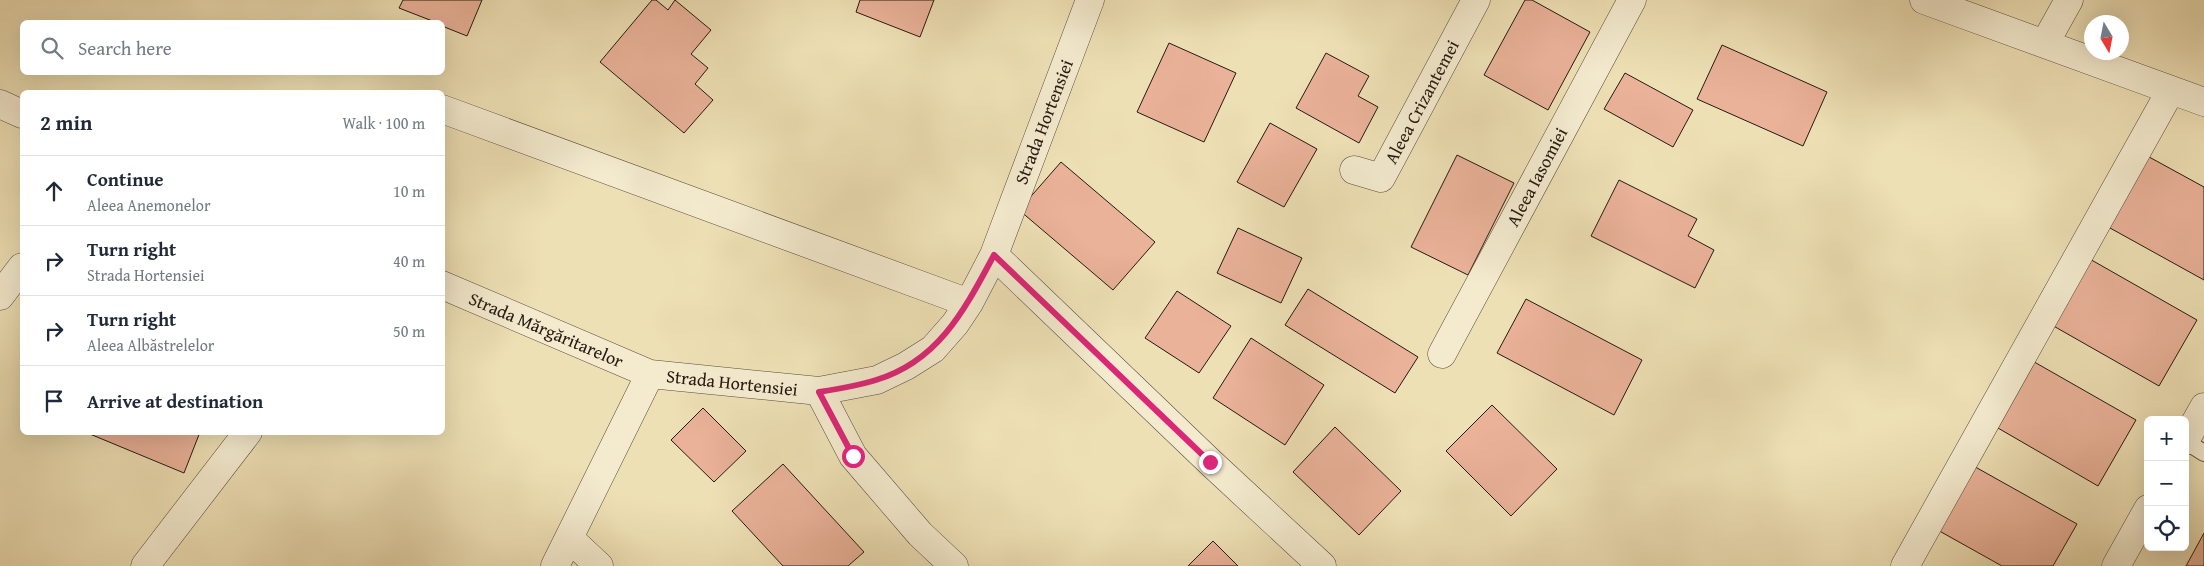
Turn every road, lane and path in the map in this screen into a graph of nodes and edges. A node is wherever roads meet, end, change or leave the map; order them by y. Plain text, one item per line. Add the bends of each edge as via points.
1 (1090, 0) edge
2 (1476, 0) edge
3 (1632, 0) edge
4 (1924, 0) edge
5 (2069, 0) edge
6 (2045, 44) junction
7 (2171, 90) junction
8 (2204, 102) edge
9 (0, 104) edge
10 (445, 110) edge
11 (20, 113) edge
12 (1354, 170) dead end
13 (994, 255) junction
14 (20, 270) edge
15 (445, 286) edge
16 (0, 296) edge
17 (969, 303) junction
18 (1442, 354) dead end
19 (650, 374) junction
20 (819, 392) junction
21 (2204, 407) edge
22 (2189, 434) edge
23 (246, 435) edge
24 (2189, 444) edge
25 (2204, 453) edge
26 (2144, 516) edge
27 (569, 538) junction
28 (145, 566) edge
29 (555, 566) edge
30 (599, 566) edge
31 (954, 566) edge
32 (1322, 566) edge
33 (1905, 566) edge
34 (2116, 566) edge

1 - 13 street, Strada Hortensiei
2 - 12 street, Aleea Crizantemei via 1381,178
3 - 18 street, Aleea Iasomiei
4 - 6 street
5 - 6 street
6 - 7 street
7 - 8 street
7 - 33 street
9 - 11 street
10 - 17 street
13 - 17 street, Strada Hortensiei
13 - 32 street
14 - 16 street
15 - 19 street, Strada Mărgăritarelor
17 - 20 street, Strada Hortensiei via 933,348 906,366 877,380
19 - 20 street, Strada Hortensiei
19 - 27 street, Strada Hortensiei
20 - 31 street via 853,456 920,534
21 - 22 street
23 - 28 street
24 - 25 lane
26 - 34 street
27 - 29 street, Strada Hortensiei
27 - 30 street

